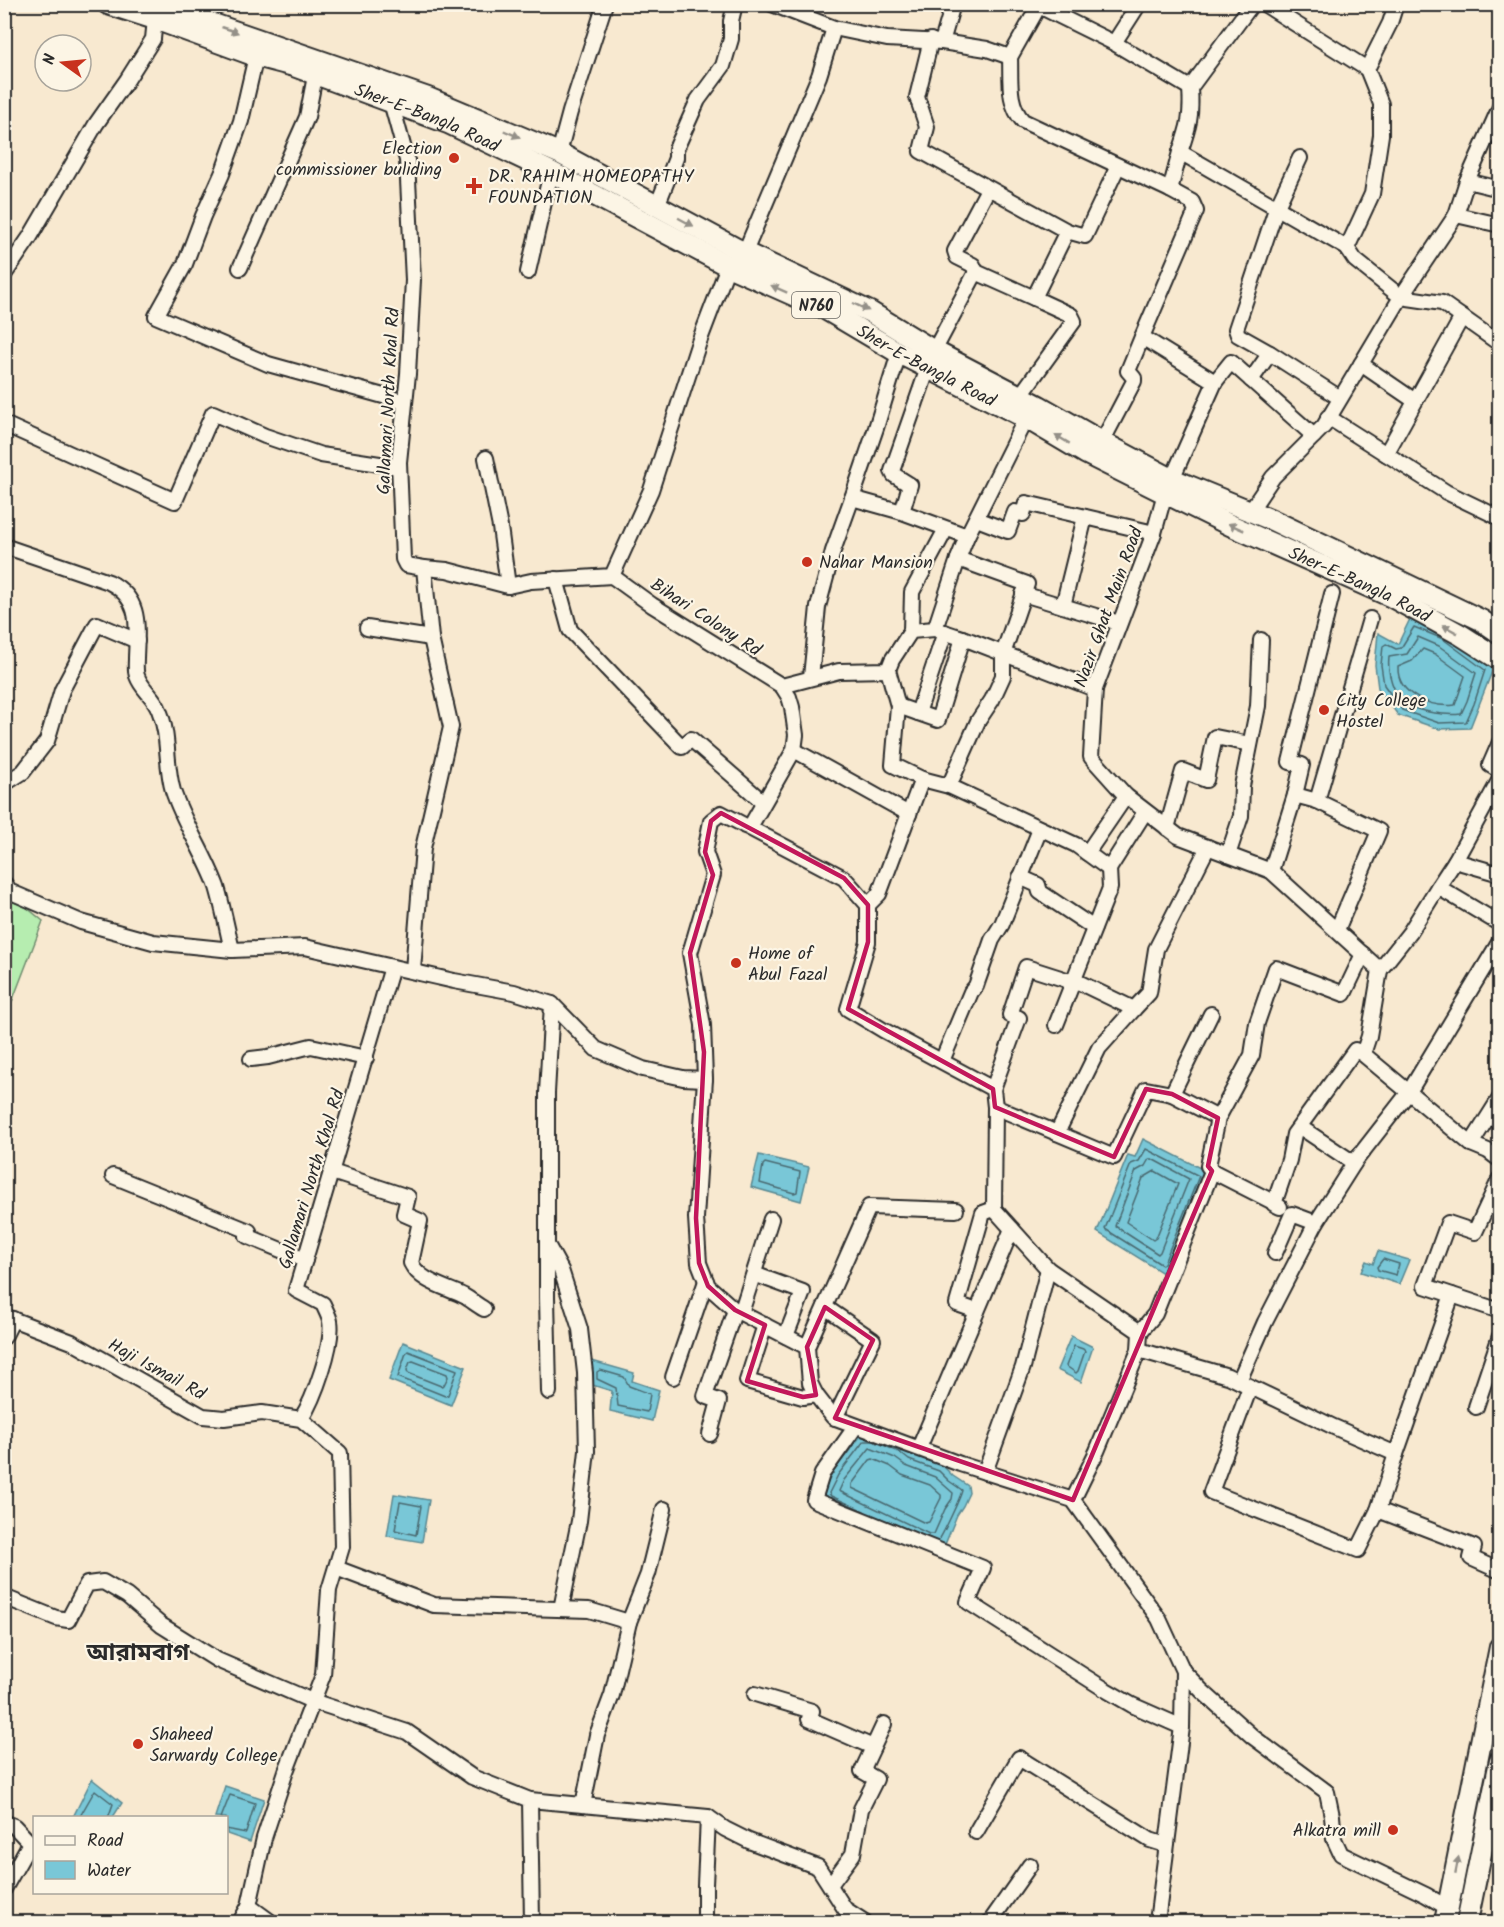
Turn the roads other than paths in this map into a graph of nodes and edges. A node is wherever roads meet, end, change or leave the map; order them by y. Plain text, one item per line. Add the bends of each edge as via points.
1 (108, 4) edge
2 (605, 4) edge
3 (735, 4) edge
4 (772, 4) edge
5 (953, 4) edge
6 (1138, 4) edge
7 (1252, 4) edge
8 (1264, 4) edge
9 (1396, 4) edge
10 (1040, 5) edge
11 (192, 11) edge
12 (155, 12) edge
13 (834, 28) junction
14 (937, 41) junction
15 (1114, 43) junction
16 (256, 56) junction
17 (1010, 57) junction
18 (1367, 69) junction
19 (315, 76) junction
20 (349, 79) junction
21 (1190, 88) junction
22 (391, 102) junction
23 (1500, 107) edge
24 (1180, 152) junction
25 (560, 153) junction
26 (1300, 158) dead end
27 (1118, 166) junction
28 (551, 172) junction
29 (1467, 181) junction
30 (988, 189) junction
31 (1500, 189) edge
32 (1170, 190) junction
33 (657, 206) junction
34 (1276, 209) junction
35 (1456, 215) junction
36 (1500, 225) edge
37 (1067, 231) junction
38 (1347, 248) junction
39 (752, 263) junction
40 (728, 266) junction
41 (240, 268) dead end
42 (528, 272) dead end
43 (976, 272) junction
44 (4, 275) edge
45 (1401, 297) junction
46 (1034, 298) junction
47 (1462, 317) junction
48 (1142, 338) junction
49 (1500, 344) edge
50 (899, 353) junction
51 (1269, 353) junction
52 (931, 360) junction
53 (1361, 364) junction
54 (1251, 380) junction
55 (1215, 382) junction
56 (1020, 396) junction
57 (1340, 398) junction
58 (1415, 401) junction
59 (405, 402) junction
60 (1328, 417) junction
61 (1026, 418) junction
62 (4, 424) edge
63 (1314, 436) junction
64 (1102, 442) junction
65 (1386, 454) junction
66 (486, 458) dead end
67 (399, 467) junction
68 (1168, 486) junction
69 (852, 498) junction
70 (1250, 511) junction
71 (902, 512) junction
72 (1085, 518) junction
73 (1500, 518) edge
74 (977, 519) junction
75 (1272, 520) junction
76 (946, 529) junction
77 (1154, 533) junction
78 (967, 536) junction
79 (1264, 540) junction
80 (4, 546) edge
81 (958, 559) junction
82 (424, 568) junction
83 (612, 576) junction
84 (556, 579) junction
85 (508, 586) junction
86 (1394, 588) junction
87 (1023, 594) junction
88 (1332, 594) dead end
89 (1063, 606) junction
90 (1370, 619) dead end
91 (1119, 623) junction
92 (367, 628) dead end
93 (911, 631) junction
94 (940, 631) junction
95 (1500, 633) edge
96 (431, 638) junction
97 (963, 638) junction
98 (1261, 640) dead end
99 (137, 641) junction
100 (1002, 654) junction
101 (1500, 660) edge
102 (888, 670) junction
103 (811, 677) junction
104 (782, 686) junction
105 (1095, 689) junction
106 (897, 706) junction
107 (918, 713) junction
108 (1500, 742) edge
109 (1251, 744) junction
110 (794, 750) junction
111 (1500, 771) edge
112 (922, 779) junction
113 (1500, 779) edge
114 (4, 784) edge
115 (949, 786) junction
116 (1295, 795) junction
117 (1126, 796) junction
118 (1317, 801) junction
119 (764, 802) junction
120 (1144, 812) junction
121 (909, 814) junction
122 (745, 826) junction
123 (1167, 828) junction
124 (1040, 829) junction
125 (1208, 847) junction
126 (1087, 853) junction
127 (1228, 855) junction
128 (1455, 861) junction
129 (1109, 869) junction
130 (1271, 871) junction
131 (1500, 874) edge
132 (1020, 877) junction
133 (4, 883) edge
134 (1438, 887) junction
135 (867, 906) junction
136 (1500, 924) edge
137 (1094, 928) junction
138 (1337, 930) junction
139 (1500, 941) edge
140 (232, 950) junction
141 (1363, 954) junction
142 (392, 967) junction
143 (413, 970) junction
144 (1380, 970) junction
145 (1073, 981) junction
146 (552, 1004) junction
147 (1134, 1009) junction
148 (1211, 1014) dead end
149 (1056, 1025) dead end
150 (1363, 1054) junction
151 (366, 1058) junction
152 (251, 1059) dead end
153 (942, 1061) junction
154 (705, 1079) junction
155 (993, 1089) junction
156 (1408, 1092) junction
157 (1172, 1094) junction
158 (1500, 1098) edge
159 (995, 1107) junction
160 (1218, 1118) junction
161 (1300, 1126) junction
162 (1057, 1133) junction
163 (1472, 1144) junction
164 (1500, 1160) edge
165 (1354, 1163) junction
166 (1212, 1171) junction
167 (332, 1172) junction
168 (113, 1176) dead end
169 (1500, 1178) edge
170 (1275, 1203) junction
171 (994, 1209) junction
172 (956, 1210) dead end
173 (1292, 1214) junction
174 (771, 1219) dead end
175 (1317, 1223) junction
176 (1012, 1229) junction
177 (547, 1244) junction
178 (1275, 1253) dead end
179 (305, 1260) junction
180 (1048, 1269) junction
181 (754, 1274) junction
182 (706, 1281) junction
183 (1452, 1295) junction
184 (825, 1306) junction
185 (484, 1309) dead end
186 (977, 1311) junction
187 (1500, 1311) edge
188 (738, 1312) junction
189 (9, 1317) edge
190 (765, 1324) junction
191 (1140, 1332) junction
192 (786, 1336) junction
193 (1500, 1336) edge
194 (4, 1337) edge
195 (807, 1347) junction
196 (1139, 1350) junction
197 (674, 1377) dead end
198 (1245, 1384) junction
199 (549, 1392) dead end
200 (816, 1395) junction
201 (1476, 1407) dead end
202 (836, 1418) junction
203 (301, 1419) junction
204 (856, 1426) junction
205 (710, 1434) dead end
206 (919, 1448) junction
207 (1396, 1454) junction
208 (985, 1472) junction
209 (1073, 1500) junction
210 (664, 1509) dead end
211 (1378, 1510) junction
212 (336, 1568) junction
213 (1500, 1571) edge
214 (4, 1597) edge
215 (561, 1609) junction
216 (629, 1622) junction
217 (1500, 1647) edge
218 (1183, 1671) junction
219 (1496, 1689) edge
220 (755, 1694) dead end
221 (312, 1701) junction
222 (884, 1724) dead end
223 (1182, 1727) junction
224 (873, 1747) junction
225 (1500, 1761) edge
226 (530, 1800) junction
227 (583, 1805) junction
228 (708, 1817) junction
229 (4, 1822) edge
230 (976, 1832) dead end
231 (1166, 1845) junction
232 (1030, 1865) dead end
233 (830, 1885) junction
234 (4, 1889) edge
235 (249, 1906) junction
236 (1447, 1915) edge
237 (1468, 1922) edge
238 (240, 1923) edge
239 (271, 1923) edge
240 (532, 1923) edge
241 (705, 1923) edge
242 (865, 1923) edge
243 (990, 1923) edge
244 (1157, 1923) edge

1 - 12 highway, Sher-E-Bangla Road / N760
2 - 25 street
3 - 33 street via 732,39 723,66 689,120
4 - 13 street
5 - 14 street
6 - 15 street
7 - 21 street
8 - 18 street
9 - 18 street
10 - 15 street
10 - 17 street
11 - 12 highway, Sher-E-Bangla Road / N760
11 -> 20 highway, Sher-E-Bangla Road / N760
12 - 16 highway, Sher-E-Bangla Road / N760
12 - 44 street via 153,39
13 - 14 street via 887,39
13 - 39 street
14 - 17 street
14 - 30 street via 917,97 927,127 920,150
15 - 21 street
16 - 19 highway, Sher-E-Bangla Road / N760
16 - 59 street via 241,121 222,174 185,264 156,316 268,364
17 - 27 street via 1011,98 1016,114 1023,121
18 - 38 street via 1381,104 1381,135 1371,194
19 - 20 highway, Sher-E-Bangla Road / N760
19 - 41 street via 307,117
20 - 22 highway, Sher-E-Bangla Road / N760
20 -> 25 highway, Sher-E-Bangla Road / N760 via 428,98
21 - 24 street via 1190,124
22 - 28 highway, Sher-E-Bangla Road / N760 via 448,123
22 - 59 street, Gallamari North Khal Rd via 407,160 412,269
23 - 29 street
24 - 32 street
24 - 34 street
25 - 33 highway, Sher-E-Bangla Road / N760
26 - 34 street
27 - 32 street
27 - 37 street via 1085,236
28 - 40 highway, Sher-E-Bangla Road / N760
28 - 42 street
29 - 31 street
29 - 35 street
30 - 37 street
30 - 43 street via 955,251
32 - 48 street via 1192,202 1196,210
33 -> 39 highway, Sher-E-Bangla Road / N760
34 - 38 street
34 - 51 street via 1236,329 1238,335
35 - 36 street
35 - 45 street
37 - 46 street
38 - 45 street via 1355,260
39 - 40 highway, Sher-E-Bangla Road / N760
50 -> 39 highway, Sher-E-Bangla Road / N760
39 -> 52 highway, Sher-E-Bangla Road / N760 via 870,312
40 - 83 street via 651,490
43 - 46 street
43 - 52 street
45 - 47 street via 1442,303
45 - 53 street
46 - 56 street via 1071,315 1074,321
47 - 49 street
47 - 58 street
48 - 55 street
48 - 64 street via 1128,371 1134,381
50 - 52 highway, Sher-E-Bangla Road / N760
50 - 69 street
51 - 54 street
51 - 57 street
52 - 56 highway, Sher-E-Bangla Road / N760
52 - 61 highway, Sher-E-Bangla Road / N760
52 - 71 street via 892,471 910,485
53 - 57 street
53 - 58 street
54 - 55 street via 1231,362
54 - 63 street
55 - 68 street, Nazir Ghat Main Road
56 - 64 highway, Sher-E-Bangla Road / N760
57 - 60 street
58 - 65 street
59 - 67 street, Gallamari North Khal Rd
60 - 63 street
60 - 65 street
68 -> 61 highway, Sher-E-Bangla Road / N760 via 1085,453
61 - 74 street
62 - 67 street via 175,501 213,413 321,455
63 - 70 street via 1273,477
64 - 68 highway, Sher-E-Bangla Road / N760
65 - 73 street via 1446,492
66 - 85 street
67 - 82 street, Gallamari North Khal Rd via 403,559 406,565
68 - 70 highway, Sher-E-Bangla Road / N760
68 - 77 street, Nazir Ghat Main Road
79 -> 68 highway, Sher-E-Bangla Road / N760
69 - 71 street
69 - 103 street via 818,607
70 - 75 highway, Sher-E-Bangla Road / N760
71 - 76 street
72 - 74 street via 1026,503 1023,514 1015,512 1008,531
72 - 77 street
72 - 89 street
74 - 78 street
75 - 79 highway
75 - 86 highway, Sher-E-Bangla Road / N760
76 - 78 street
76 - 93 street via 912,592
77 - 91 street, Nazir Ghat Main Road
78 - 81 street
79 - 86 highway, Sher-E-Bangla Road / N760
80 - 99 street via 123,589 132,601
81 - 87 street via 1027,584
81 - 94 street
82 - 85 street
82 - 96 street
83 - 84 street
83 - 104 street, Bihari Colony Rd
84 - 85 street
84 - 119 street via 570,630 682,747 691,739
86 - 95 highway, Sher-E-Bangla Road / N760 via 1481,620
101 -> 86 highway, Sher-E-Bangla Road / N760
87 - 89 street
87 - 100 street
88 - 116 street via 1290,762 1302,765
89 - 91 street
90 - 118 street
91 - 105 street, Nazir Ghat Main Road
92 - 96 street
93 - 94 street
93 - 102 street
94 - 97 street
94 - 107 street
96 - 143 street via 451,727 423,848
97 - 100 street
97 - 107 street via 938,720
98 - 109 street via 1258,706
99 - 114 street via 97,624 62,690 47,741 22,772
99 - 140 street via 136,674 160,711 166,732 168,774 179,809 216,886
100 - 105 street
100 - 115 street via 1002,676
102 - 103 street via 839,671
102 - 106 street
103 - 104 street
104 - 110 street via 795,723
105 - 117 street, Nazir Ghat Main Road via 1091,757
106 - 107 street
106 - 112 street via 893,765
108 - 111 street via 1490,765
109 - 123 street via 1215,737 1206,780 1183,771
109 - 127 street via 1242,786 1241,816
110 - 119 street
110 - 121 street
112 - 115 street
112 - 121 street
113 - 128 street
115 - 124 street
116 - 118 street
116 - 130 street
117 - 120 street, Nazir Ghat Main Road
117 - 126 street
118 - 138 street via 1379,831
119 - 122 street via 750,827
120 - 123 street, Nazir Ghat Main Road
120 - 129 street
121 - 135 street via 879,894
122 - 135 street via 844,878
122 - 154 street via 721,813 711,821 705,852 713,875 690,953 703,1025
123 - 125 street, Nazir Ghat Main Road
124 - 126 street
124 - 132 street
125 - 127 street, Nazir Ghat Main Road
125 - 147 street via 1156,949 1149,993
126 - 129 street
127 - 130 street, Nazir Ghat Main Road
128 - 131 street
128 - 134 street
129 - 137 street via 1110,888
130 - 138 street, Nazir Ghat Main Road
132 - 137 street via 1038,885 1040,892
132 - 153 street
133 - 140 street via 11,892 81,922 153,942
134 - 136 street
134 - 144 street
135 - 153 street via 868,942 848,1009
137 - 145 street
138 - 141 street, Nazir Ghat Main Road
139 - 156 street
140 - 142 street via 306,947
141 - 144 street, Nazir Ghat Main Road
141 - 160 street via 1344,994 1276,968 1257,1023 1252,1054
142 - 143 street
142 - 151 street, Gallamari North Khal Rd
143 - 146 street
144 - 150 street
145 - 147 street
145 - 149 street
145 - 155 street via 1026,967 1010,1016 1019,1018
146 - 154 street via 596,1049 642,1069
146 - 177 street
147 - 162 street via 1099,1048
148 - 157 street
150 - 156 street
150 - 161 street via 1355,1050
151 - 152 street via 311,1046
151 - 167 street, Gallamari North Khal Rd
153 - 155 street
154 - 182 street via 696,1218 699,1263
155 - 159 street
156 - 163 street
156 - 165 street
157 - 160 street
157 - 162 street via 1146,1089 1114,1157
158 - 163 street
159 - 162 street
159 - 171 street
160 - 166 street via 1208,1166
161 - 165 street
161 - 170 street via 1294,1134
163 - 164 street
165 - 175 street
166 - 170 street
166 - 191 street via 1155,1314
167 - 179 street, Gallamari North Khal Rd
167 - 185 street via 408,1197 404,1214 420,1221 411,1263 416,1272
168 - 179 street via 249,1231 247,1236
169 - 183 street via 1475,1232 1448,1223 1425,1286
170 - 173 street
171 - 176 street
171 - 186 street via 983,1213 957,1304
172 - 184 street via 869,1207
173 - 175 street
173 - 178 street
174 - 181 street
175 - 198 street via 1265,1322
176 - 180 street
176 - 186 street
177 - 199 street
177 - 215 street via 561,1269 580,1329 585,1374 587,1451 579,1521
179 - 203 street, Gallamari North Khal Rd via 296,1290 323,1304 330,1322 326,1359
180 - 191 street
180 - 208 street via 1023,1367
181 - 188 street
181 - 192 street via 803,1292
182 - 188 street
182 - 197 street
183 - 187 street
183 - 207 street
184 - 195 street
184 - 202 street via 873,1340
186 - 206 street
188 - 190 street
188 - 205 street via 705,1396 719,1401
189 - 194 street
189 - 203 street, Haji Ismail Rd via 72,1342 202,1416 224,1418 262,1413
190 - 192 street
190 - 200 street via 747,1381 803,1397
191 - 196 street
192 - 195 street
193 - 201 street
195 - 200 street via 810,1383
196 - 198 street
196 - 209 street
198 - 207 street
198 - 211 street via 1211,1492 1358,1550
200 - 202 street
202 - 204 street
203 - 212 street via 340,1454 342,1547
204 - 206 street
204 - 223 street via 822,1474 814,1500 983,1568 968,1602 1106,1690
206 - 208 street
207 - 211 street
208 - 209 street
209 - 218 street via 1159,1619
210 - 216 street via 648,1574
211 - 213 street via 1475,1548 1471,1558
212 - 215 street via 434,1605
212 - 221 street via 329,1590 323,1675
214 - 221 street via 68,1620 87,1584 103,1582 217,1660
215 - 216 street via 589,1610
216 - 227 street via 612,1695 597,1736
217 - 219 highway
218 - 223 street
218 - 236 street via 1253,1737 1327,1792 1335,1844 1341,1854 1426,1895
236 -> 219 highway
220 - 224 street via 812,1711 809,1719
221 - 226 street via 407,1732 472,1777
221 - 235 street via 264,1838
222 - 224 street
223 - 231 street
224 - 233 street via 862,1771 876,1779 861,1809 852,1854
225 - 237 highway
226 - 227 street
226 - 240 street
227 - 228 street
228 - 233 street via 749,1841 818,1867
228 - 241 street
229 - 234 street via 14,1826 30,1843
230 - 231 street via 1019,1758 1150,1840
231 - 244 street
232 - 243 street
233 - 242 street via 845,1909
235 - 238 street
235 - 239 street

